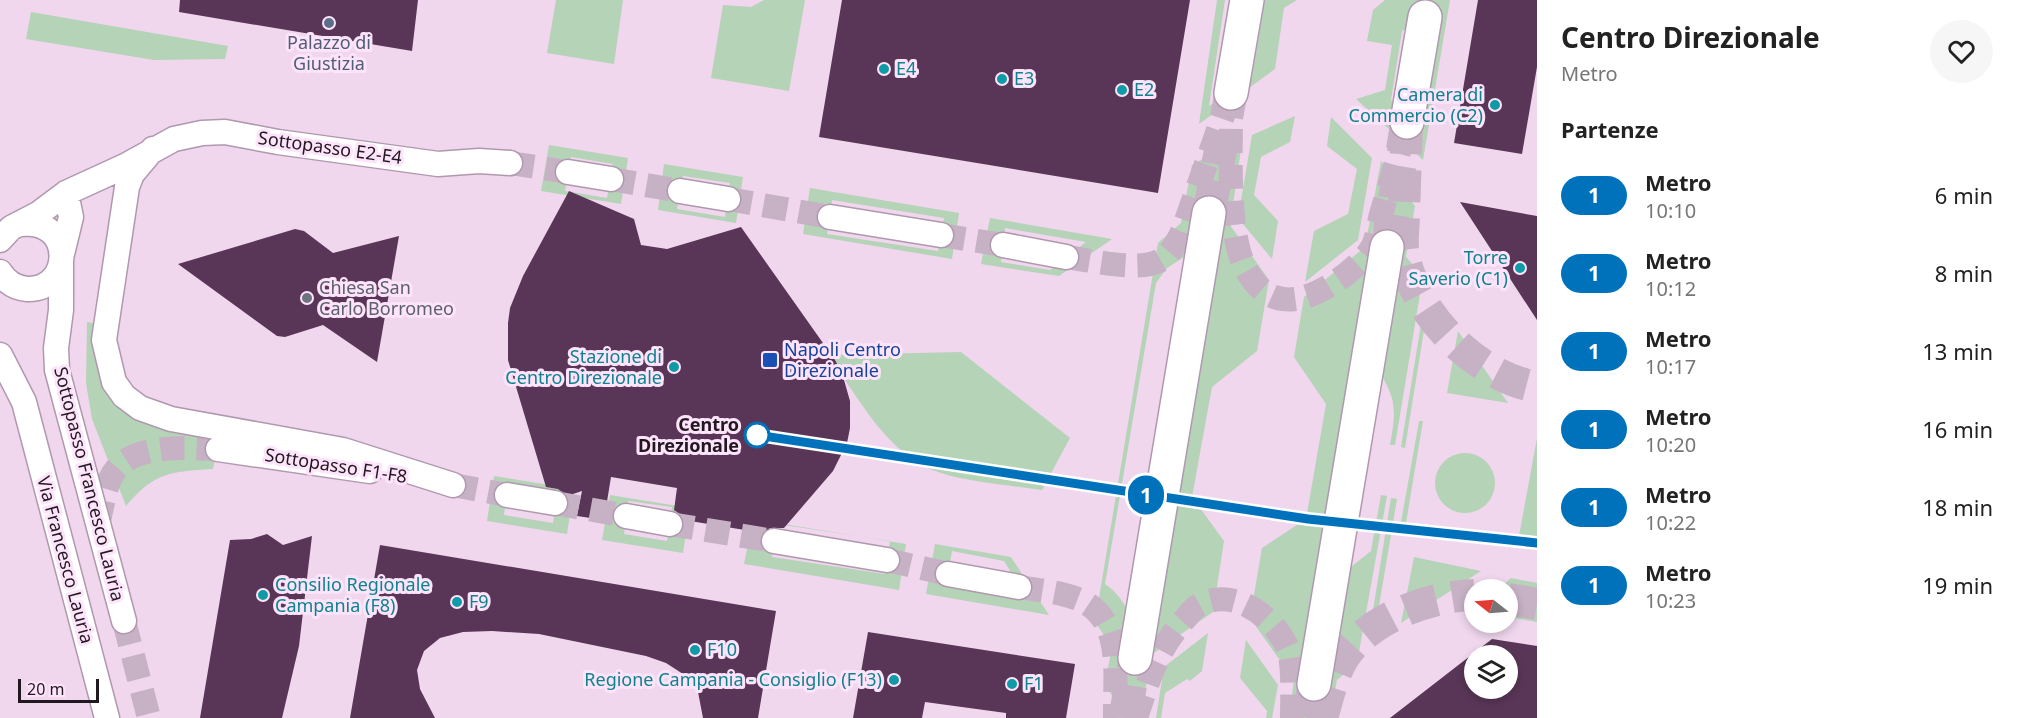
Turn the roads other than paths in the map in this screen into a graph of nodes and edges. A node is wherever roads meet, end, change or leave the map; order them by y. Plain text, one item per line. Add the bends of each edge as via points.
1 (1247, 0) edge
2 (1425, 17) dead end
3 (1231, 93) tunnel mouth
4 (1407, 122) tunnel mouth
5 (153, 149) junction
6 (510, 163) tunnel mouth
7 (568, 172) tunnel mouth
8 (610, 179) tunnel mouth
9 (680, 191) tunnel mouth
10 (66, 193) junction
11 (728, 199) tunnel mouth
12 (1209, 213) tunnel mouth
13 (830, 217) tunnel mouth
14 (21, 224) junction
15 (941, 235) tunnel mouth
16 (0, 240) edge
17 (1003, 245) tunnel mouth
18 (1387, 247) tunnel mouth
19 (1066, 257) tunnel mouth
20 (62, 259) junction
21 (0, 272) edge
22 (0, 355) edge
23 (218, 449) tunnel mouth
24 (507, 495) tunnel mouth
25 (555, 503) tunnel mouth
26 (626, 516) tunnel mouth
27 (670, 524) tunnel mouth
28 (774, 541) tunnel mouth
29 (887, 560) tunnel mouth
30 (948, 574) tunnel mouth
31 (1019, 587) tunnel mouth
32 (124, 621) tunnel mouth
33 (1135, 658) tunnel mouth
34 (1314, 684) tunnel mouth
35 (107, 718) edge

1 - 3 main road
2 - 4 main road
5 - 6 street, Sottopasso E2-E4 via 174,139 225,132 438,164
5 - 10 street, Sottopasso E2-E4
5 - 23 street, Sottopasso F1-F8 via 138,164 128,187 107,314 104,340 114,382 124,396 140,408 171,419 343,450 453,485
7 - 8 street
9 - 11 street
10 - 14 street, Sottopasso E2-E4
10 - 20 street via 71,217
12 - 33 main road
13 - 15 street
14 - 16 street, Sottopasso E2-E4 via 10,228
14 - 20 street via 40,224 49,229 60,244
17 - 19 street
18 - 34 main road
20 - 21 street via 57,274 40,288 18,288
20 - 32 street, Sottopasso Francesco Lauria via 57,370
22 - 35 street, Via Francesco Lauria via 24,402
24 - 25 street
26 - 27 street
28 - 29 street
30 - 31 street

